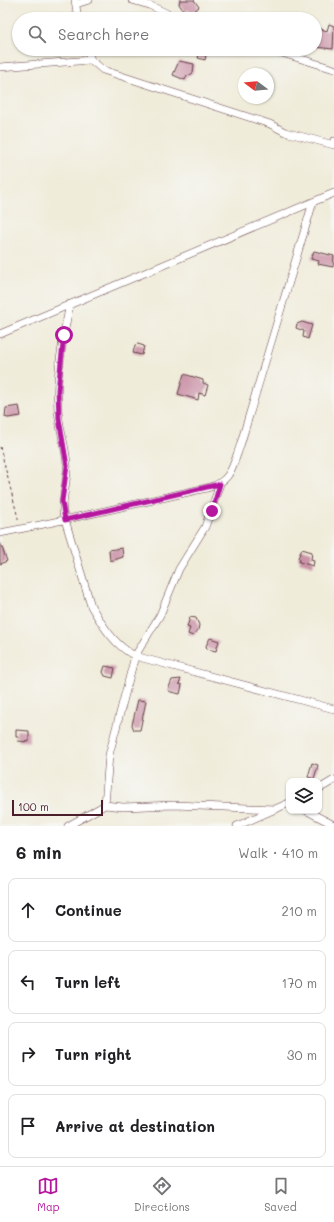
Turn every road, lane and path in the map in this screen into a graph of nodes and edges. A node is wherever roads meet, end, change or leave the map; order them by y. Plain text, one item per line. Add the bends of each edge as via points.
1 (89, 0) edge
2 (132, 0) edge
3 (76, 2) edge
4 (77, 12) edge
5 (164, 12) edge
6 (90, 56) edge
7 (292, 56) edge
8 (91, 60) junction
9 (0, 67) edge
10 (334, 69) edge
11 (334, 141) edge
12 (334, 193) edge
13 (313, 202) junction
14 (70, 304) junction
15 (0, 334) edge
16 (0, 447) edge
17 (220, 484) junction
18 (65, 520) junction
19 (20, 529) junction
20 (0, 533) edge
21 (135, 656) junction
22 (334, 709) edge
23 (334, 780) edge
24 (322, 787) edge
25 (105, 805) junction
26 (286, 805) edge
27 (276, 809) junction
28 (313, 814) edge
29 (334, 825) edge
30 (68, 826) edge
31 (237, 826) edge

1 - 3 street
2 - 5 street
3 - 4 street
6 - 8 street
7 - 10 street
8 - 9 street
8 - 11 street via 102,70 270,124 285,132 334,145
12 - 13 street
13 - 14 street
13 - 17 street via 240,446 231,470
14 - 15 street
14 - 18 street via 58,390 59,419 67,466 62,501
16 - 19 path
17 - 18 street
17 - 21 street via 205,527 175,577 160,616
18 - 19 street
18 - 21 street via 91,606 112,639 123,650
19 - 20 street
21 - 22 street
21 - 25 street via 109,755
23 - 24 street
25 - 27 street
25 - 30 street
26 - 27 street
27 - 31 street
28 - 29 street

